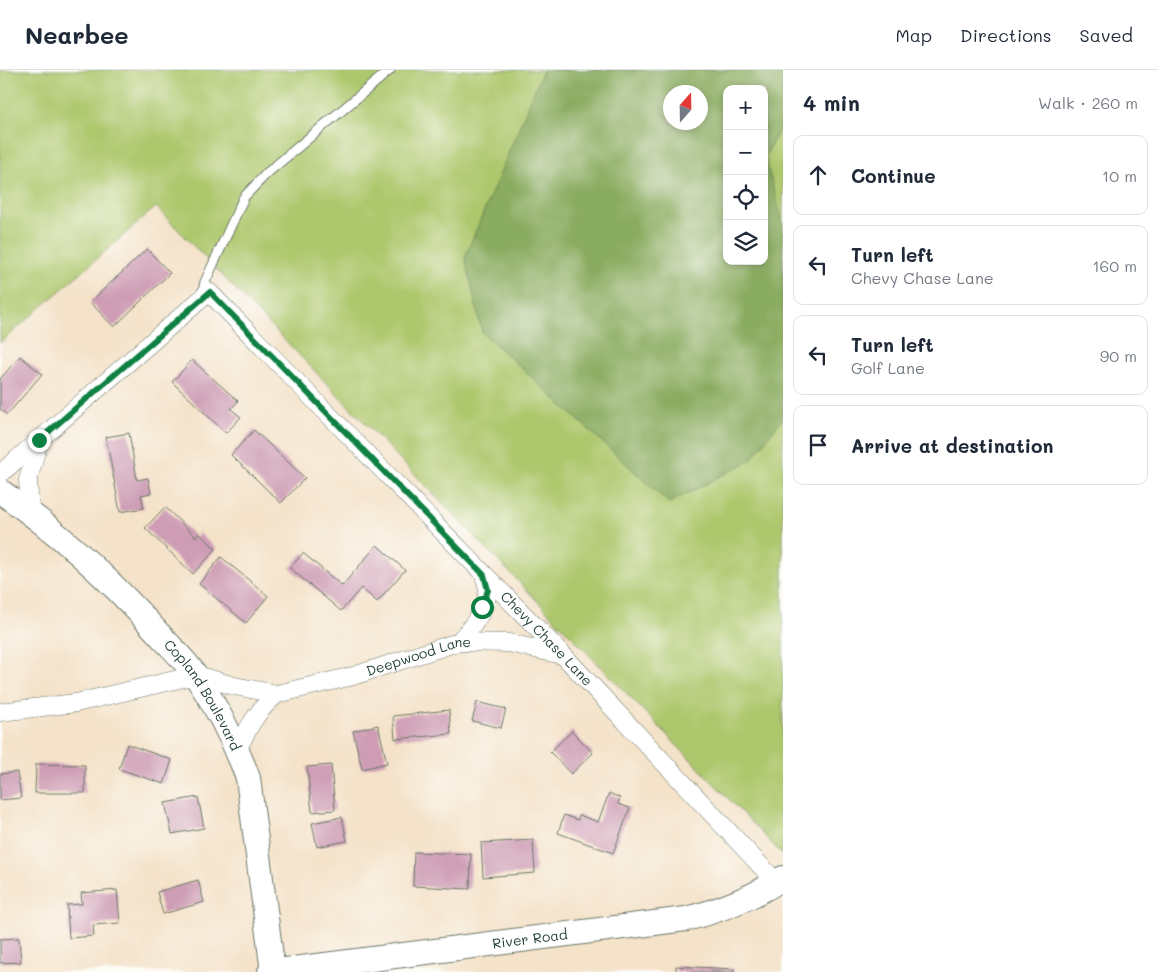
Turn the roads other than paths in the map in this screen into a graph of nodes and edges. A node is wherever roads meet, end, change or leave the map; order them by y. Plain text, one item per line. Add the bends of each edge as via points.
1 (390, 70) edge
2 (205, 296) junction
3 (39, 440) junction
4 (0, 474) edge
5 (0, 491) edge
6 (30, 512) junction
7 (484, 575) junction
8 (458, 642) junction
9 (563, 655) junction
10 (196, 675) junction
11 (277, 694) junction
12 (0, 712) edge
13 (237, 750) junction
14 (780, 880) edge
15 (270, 972) edge
16 (274, 972) edge

1 - 2 lane via 267,173 244,197 205,282
2 - 3 street
2 - 7 street, Chevy Chase Lane
3 - 4 street
3 - 6 street via 28,480
5 - 6 street, Copland Boulevard
6 - 10 street, Copland Boulevard via 84,556 130,601
7 - 8 street via 488,590 482,607 472,628
7 - 9 street, Chevy Chase Lane
8 - 9 street, Deepwood Lane via 509,642
8 - 11 street, Deepwood Lane via 353,676
9 - 14 street, Chevy Chase Lane
10 - 11 street, Deepwood Lane
10 - 12 street, Deepwood Lane via 76,703
10 - 13 street, Copland Boulevard
11 - 13 street via 264,705
13 - 16 street, Copland Boulevard via 248,778
14 - 16 street, River Road via 718,912 686,920
15 - 16 street, River Road

